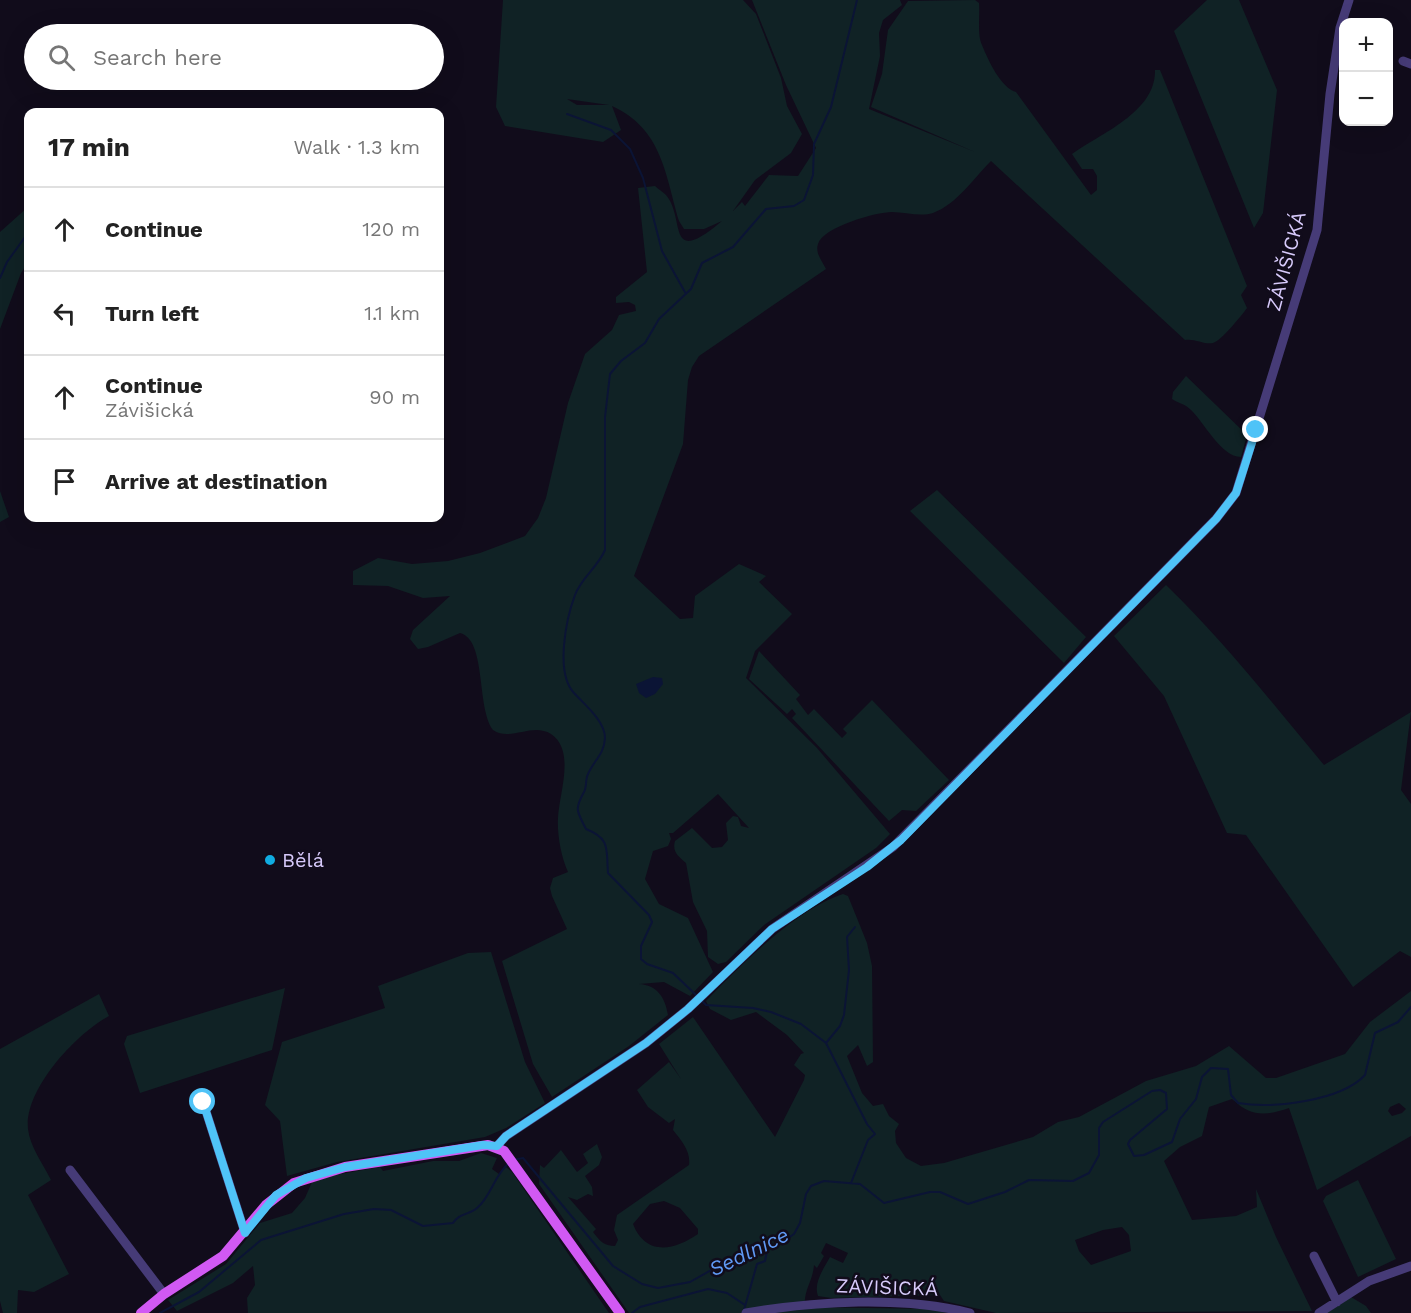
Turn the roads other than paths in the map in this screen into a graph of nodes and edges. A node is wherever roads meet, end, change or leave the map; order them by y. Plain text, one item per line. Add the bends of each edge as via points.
1 (1349, 0) edge
2 (203, 1102) dead end
3 (497, 1146) junction
4 (70, 1170) dead end
5 (245, 1233) junction
6 (1314, 1256) dead end
7 (1411, 1266) edge
8 (164, 1294) junction
9 (1337, 1302) junction
10 (813, 1303) junction
11 (141, 1313) edge
12 (621, 1313) edge
13 (746, 1313) edge
14 (817, 1313) edge
15 (970, 1313) edge
16 (1319, 1313) edge

1 - 3 street, ZÁVIŠICKÁ via 1340,28 1330,94 1317,230 1236,493 1216,519 893,847 772,929 646,1043 506,1136
2 - 5 street
3 - 5 main road via 483,1145 312,1175 276,1195
3 - 12 main road
4 - 8 street
5 - 8 main road via 216,1261
6 - 9 street
7 - 9 street via 1369,1281
8 - 11 main road
9 - 16 street
10 - 13 street
10 - 14 street, ZÁVIŠICKÁ
10 - 15 street, ZÁVIŠICKÁ via 939,1305

